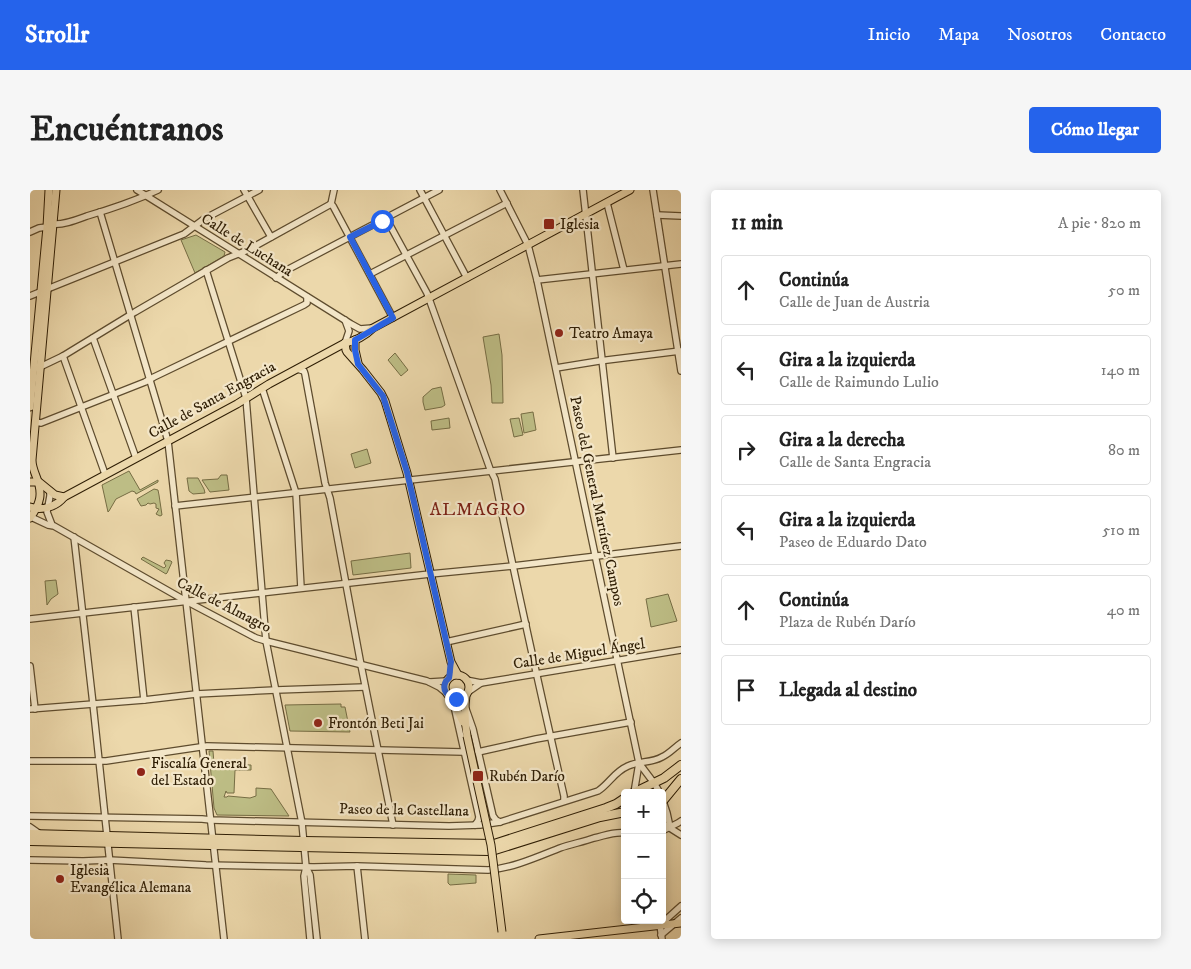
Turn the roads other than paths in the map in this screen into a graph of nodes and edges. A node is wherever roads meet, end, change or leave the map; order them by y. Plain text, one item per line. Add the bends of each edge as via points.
1 (49, 190) edge
2 (56, 190) edge
3 (137, 190) edge
4 (158, 190) edge
5 (259, 190) edge
6 (334, 190) edge
7 (420, 190) edge
8 (439, 190) edge
9 (500, 190) edge
10 (583, 190) edge
11 (630, 190) edge
12 (653, 190) edge
13 (246, 193) edge
14 (146, 196) junction
15 (424, 198) junction
16 (507, 203) junction
17 (607, 203) junction
18 (331, 204) junction
19 (100, 212) junction
20 (586, 214) junction
21 (657, 215) junction
22 (681, 216) edge
23 (386, 218) junction
24 (50, 226) junction
25 (194, 227) junction
26 (30, 232) edge
27 (444, 235) junction
28 (271, 236) junction
29 (350, 237) junction
30 (528, 245) junction
31 (238, 254) junction
32 (406, 255) junction
33 (115, 263) junction
34 (681, 264) edge
35 (665, 266) junction
36 (206, 270) junction
37 (624, 270) junction
38 (370, 274) junction
39 (593, 274) junction
40 (276, 278) junction
41 (466, 278) junction
42 (537, 280) junction
43 (44, 290) junction
44 (30, 296) edge
45 (307, 297) junction
46 (429, 299) junction
47 (131, 315) junction
48 (393, 318) junction
49 (344, 320) junction
50 (351, 324) junction
51 (373, 328) junction
52 (93, 338) junction
53 (355, 340) junction
54 (229, 341) junction
55 (345, 343) junction
56 (679, 352) edge
57 (63, 356) junction
58 (602, 360) junction
59 (358, 364) junction
60 (40, 366) junction
61 (556, 368) junction
62 (297, 369) junction
63 (681, 371) edge
64 (31, 372) edge
65 (149, 380) junction
66 (262, 388) junction
67 (114, 395) junction
68 (246, 398) junction
69 (30, 407) edge
70 (81, 407) junction
71 (35, 422) junction
72 (168, 441) junction
73 (681, 450) edge
74 (136, 458) junction
75 (613, 458) junction
76 (576, 462) junction
77 (491, 471) junction
78 (105, 474) junction
79 (409, 480) junction
80 (30, 482) edge
81 (39, 482) junction
82 (326, 490) junction
83 (50, 491) junction
84 (296, 494) junction
85 (64, 497) junction
86 (254, 497) junction
87 (175, 506) junction
88 (33, 508) edge
89 (47, 508) junction
90 (30, 517) edge
91 (52, 525) junction
92 (74, 537) junction
93 (681, 546) edge
94 (596, 556) junction
95 (513, 566) junction
96 (430, 574) junction
97 (346, 583) junction
98 (301, 588) junction
99 (262, 593) junction
100 (186, 601) junction
101 (134, 607) junction
102 (83, 613) junction
103 (30, 619) edge
104 (526, 624) junction
105 (266, 641) junction
106 (446, 642) junction
107 (681, 650) edge
108 (618, 660) junction
109 (451, 662) junction
110 (361, 665) junction
111 (30, 666) edge
112 (537, 674) junction
113 (458, 675) junction
114 (447, 680) junction
115 (466, 680) junction
116 (427, 682) junction
117 (481, 683) junction
118 (365, 687) junction
119 (276, 690) junction
120 (445, 692) junction
121 (196, 694) junction
122 (467, 694) junction
123 (144, 700) junction
124 (453, 700) junction
125 (93, 704) junction
126 (464, 705) junction
127 (32, 709) edge
128 (631, 722) junction
129 (466, 726) junction
130 (551, 737) junction
131 (681, 743) edge
132 (202, 746) junction
133 (288, 748) junction
134 (378, 750) junction
135 (463, 752) junction
136 (478, 752) junction
137 (30, 761) edge
138 (100, 761) junction
139 (639, 763) junction
140 (681, 766) edge
141 (681, 779) edge
142 (654, 782) junction
143 (634, 789) edge
144 (639, 789) edge
145 (658, 789) edge
146 (666, 796) edge
147 (564, 801) junction
148 (621, 801) edge
149 (666, 812) edge
150 (621, 813) edge
151 (30, 816) edge
152 (106, 818) junction
153 (211, 820) junction
154 (681, 821) edge
155 (500, 822) junction
156 (302, 823) junction
157 (393, 825) junction
158 (475, 825) junction
159 (666, 825) edge
160 (30, 827) edge
161 (670, 827) junction
162 (666, 829) edge
163 (621, 832) edge
164 (30, 834) edge
165 (40, 834) junction
166 (681, 835) edge
167 (107, 839) junction
168 (30, 841) edge
169 (213, 842) junction
170 (304, 844) junction
171 (30, 860) edge
172 (109, 860) junction
173 (216, 864) junction
174 (357, 866) junction
175 (306, 867) junction
176 (681, 906) edge
177 (681, 918) edge
178 (678, 923) edge
179 (660, 925) junction
180 (502, 936) edge
181 (582, 937) edge
182 (662, 937) edge
183 (118, 939) edge
184 (224, 939) edge
185 (310, 939) edge
186 (317, 939) edge
187 (365, 939) edge
188 (539, 939) edge

1 - 24 main road
2 - 24 main road
3 - 14 street, Calle de Luchana
4 - 14 street
5 - 13 street
6 - 18 street
7 - 15 street
8 - 15 street
9 - 16 street, Paseo del General Martínez Campos
10 - 20 street
11 - 17 main road, Calle de Santa Engracia
12 - 21 street
13 - 25 street
13 - 28 street
14 - 19 street
14 - 25 street, Calle de Luchana
15 - 23 street
15 - 27 street
16 - 27 street
16 - 30 street, Paseo del General Martínez Campos
17 - 20 main road, Calle de Santa Engracia
17 - 37 street
18 - 28 street
18 - 29 street
19 - 24 street
19 - 33 street
20 - 30 main road, Calle de Santa Engracia
20 - 39 street
21 - 22 street
21 - 35 street
23 - 29 street
23 - 32 street
24 - 26 street
24 - 43 main road
25 - 31 street, Calle de Luchana
25 - 33 street
27 - 32 street
27 - 41 street
28 - 31 street
29 - 38 street
29 - 40 street
30 - 41 main road, Calle de Santa Engracia
30 - 42 street, Paseo del General Martínez Campos
31 - 36 street
31 - 40 street, Calle de Luchana
32 - 38 street
32 - 46 street
33 - 43 street
33 - 47 street
34 - 35 street
35 - 37 street
35 - 56 street
36 - 47 street
36 - 54 street
37 - 39 street
38 - 48 street
39 - 42 street
39 - 58 street
40 - 45 street, Calle de Luchana
41 - 46 main road, Calle de Santa Engracia
42 - 61 street, Paseo del General Martínez Campos
43 - 44 street
43 - 60 main road
43 - 64 main road
45 - 49 street, Calle de Luchana
45 - 54 street via 304,305
46 - 48 main road, Calle de Santa Engracia
46 - 77 street
47 - 52 street
47 - 65 street
48 - 51 main road, Calle de Santa Engracia
49 - 50 street, Calle de Luchana
49 - 55 street via 349,331
50 - 51 street via 360,329
50 - 53 street
51 - 53 main road, Calle de Santa Engracia
52 - 57 street
52 - 67 street
53 - 55 main road, Calle de Santa Engracia
53 - 59 main road
54 - 65 street
54 - 68 street
55 - 59 main road via 346,350
55 - 62 main road, Calle de Santa Engracia
56 - 58 street
56 - 63 street
57 - 60 street
57 - 70 street
58 - 61 street
58 - 75 street
59 - 79 main road via 383,396
60 - 71 main road
61 - 76 street, Paseo del General Martínez Campos
62 - 66 main road, Calle de Santa Engracia
62 - 82 street via 306,374
64 - 69 main road
65 - 67 street
65 - 72 street
66 - 68 main road, Calle de Santa Engracia
66 - 84 street
67 - 70 street
67 - 74 street
68 - 72 main road, Calle de Santa Engracia
68 - 86 street
70 - 71 street via 41,423
70 - 78 street
71 - 81 main road via 32,463
72 - 74 main road, Calle de Santa Engracia
72 - 87 street
73 - 75 street
74 - 78 main road, Calle de Santa Engracia
75 - 76 street
76 - 77 street
76 - 94 street, Paseo del General Martínez Campos
77 - 79 street
77 - 95 street
78 - 85 main road, Calle de Santa Engracia
79 - 82 street
79 - 96 main road
80 - 81 main road
81 - 83 main road
81 - 88 main road via 40,498
82 - 84 street
82 - 97 street
83 - 85 main road
83 - 89 street
84 - 86 street
84 - 98 street
85 - 89 main road, Calle de Santa Engracia
86 - 87 street
86 - 99 street
87 - 100 street
88 - 89 main road
88 - 90 main road
89 - 91 street
90 - 91 street, Calle de Almagro
91 - 92 street, Calle de Almagro
92 - 100 street, Calle de Almagro
92 - 102 street
93 - 94 street
94 - 95 street
94 - 108 street, Paseo del General Martínez Campos
95 - 96 street
95 - 104 street
96 - 97 street
96 - 106 main road
97 - 98 street
97 - 110 street
98 - 99 street
99 - 100 street
99 - 105 street
100 - 101 street
100 - 105 street, Calle de Almagro
100 - 121 street
101 - 102 street
101 - 123 street
102 - 103 street
102 - 125 street
104 - 106 street
104 - 112 street
105 - 110 street, Calle de Almagro
105 - 119 street
106 - 109 main road
107 - 108 street, Calle de Miguel Ángel
108 - 112 street, Calle de Miguel Ángel
108 - 128 street, Paseo del General Martínez Campos
109 - 113 main road
109 - 114 main road
110 - 116 street, Calle de Almagro
110 - 118 street
111 - 127 street
112 - 117 street, Calle de Miguel Ángel
112 - 130 street
113 - 114 main road
113 - 115 main road
114 - 116 street, Calle de Almagro
114 - 120 main road
115 - 117 street, Calle de Miguel Ángel
115 - 122 main road
116 - 120 street, Calle de Almagro
117 - 122 street, Calle de Miguel Ángel
118 - 119 street
118 - 134 street
119 - 121 street
119 - 133 street
120 - 124 main road
121 - 123 street
121 - 132 street
122 - 124 main road
122 - 126 main road
123 - 125 street
124 - 129 main road
124 - 135 street
125 - 127 street
125 - 138 street
126 - 129 main road
126 - 136 street
128 - 130 street
128 - 139 street, Paseo del General Martínez Campos
129 - 180 main road, bridge via 491,845
130 - 136 street
130 - 147 street
131 - 139 street, Paseo de la Castellana via 662,757
132 - 133 street
132 - 138 street
132 - 153 street
133 - 134 street
133 - 156 street
134 - 135 street
134 - 157 street
135 - 158 street via 479,816
136 - 155 street via 492,816
137 - 138 street
138 - 152 street
139 - 142 street
139 - 143 street
139 - 147 street, Paseo de la Castellana via 620,770 598,791
140 - 142 highway
141 - 146 highway
142 - 144 highway
142 - 145 street
147 - 155 street, Paseo de la Castellana
148 - 170 highway via 494,844
149 - 161 street
150 - 170 highway via 488,851
151 - 152 street, Paseo de la Castellana
152 - 153 street, Paseo de la Castellana
152 - 167 street
153 - 156 street, Paseo de la Castellana
153 - 169 street
154 - 161 street
155 - 158 street, Paseo de la Castellana
156 - 157 street, Paseo de la Castellana
156 - 170 street
157 - 158 street, Paseo de la Castellana
159 - 161 street
160 - 165 street
161 - 162 street
161 - 166 street
163 - 174 street via 498,869
164 - 165 highway
165 - 167 highway
167 - 168 highway
167 - 169 highway
167 - 172 street
169 - 170 highway
169 - 173 street
170 - 175 street
171 - 172 street
172 - 173 street
172 - 183 street
173 - 175 street
173 - 184 street
174 - 175 street
174 - 187 street
175 - 185 street
175 - 186 street via 310,875
176 - 179 street
177 - 178 street
178 - 179 main road
178 - 182 street
179 - 181 main road
179 - 182 street
181 - 188 main road

